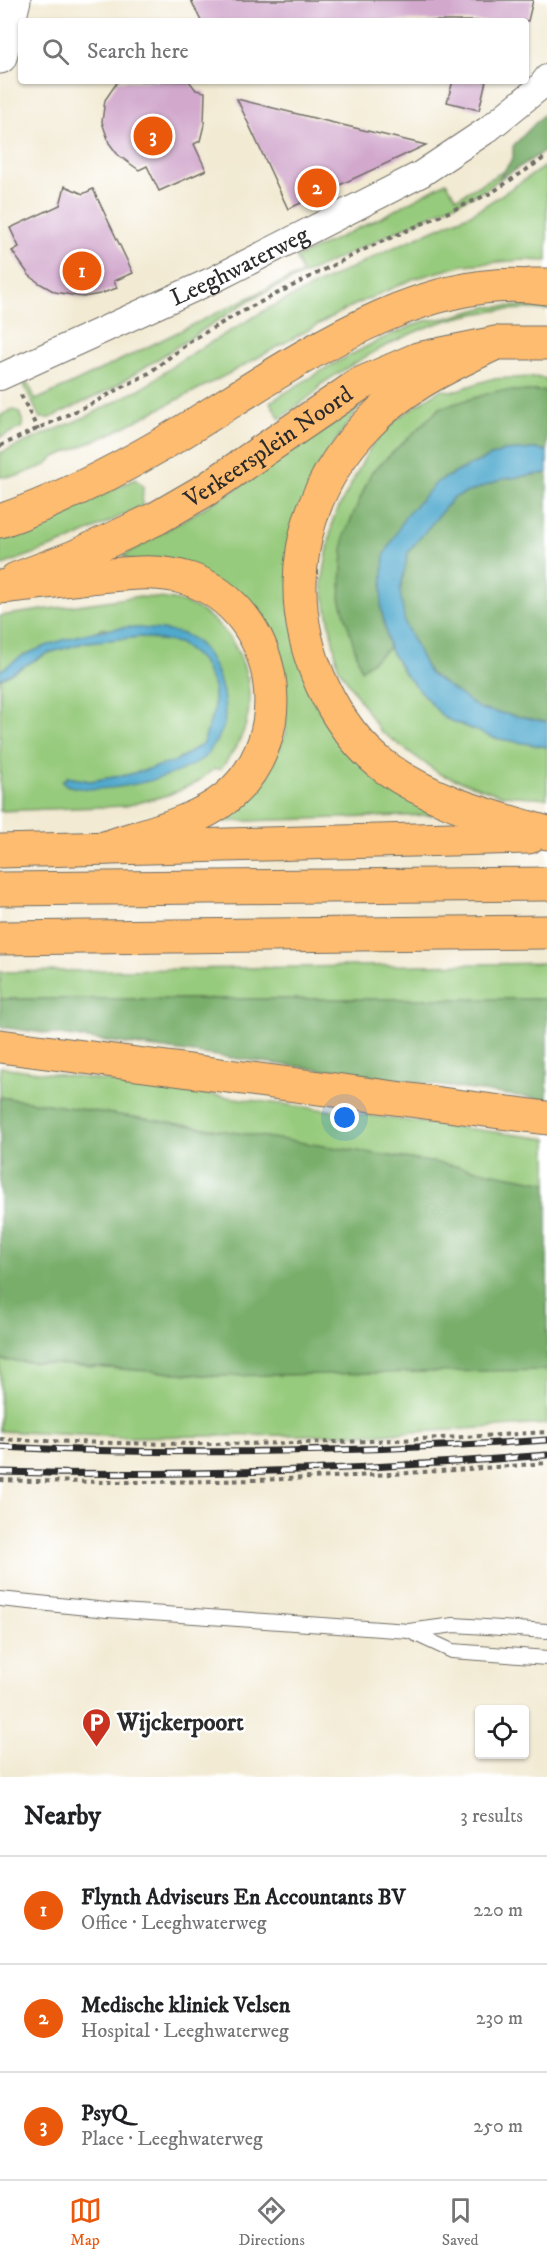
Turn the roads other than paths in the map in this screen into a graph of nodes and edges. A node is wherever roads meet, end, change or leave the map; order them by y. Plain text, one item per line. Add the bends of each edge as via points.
1 (14, 0) edge
2 (0, 57) edge
3 (547, 78) edge
4 (542, 286) edge
5 (496, 343) junction
6 (547, 343) edge
7 (5, 375) edge
8 (0, 496) edge
9 (50, 503) junction
10 (0, 521) edge
11 (0, 585) edge
12 (547, 835) edge
13 (105, 848) junction
14 (0, 851) edge
15 (547, 884) edge
16 (0, 889) edge
17 (547, 932) edge
18 (0, 938) edge
19 (0, 1046) edge
20 (547, 1118) edge
21 (0, 1599) edge
22 (409, 1631) junction
23 (547, 1631) edge
24 (547, 1658) edge

1 - 2 street
3 - 7 street, Leeghwaterweg via 487,130 422,174 215,279
4 - 9 main road via 495,285 455,291 416,302 370,322 85,488
5 - 6 main road, Verkeersplein Noord
5 - 11 main road, Verkeersplein Noord via 418,359 360,384 207,489 157,518 74,557
5 - 12 main road via 423,379 383,410 338,461 312,511 300,560 300,606 308,648 327,696 354,736 382,765 446,802
8 - 9 main road
9 - 10 main road
11 - 13 main road via 163,572 219,594 257,640 268,670 272,698 268,730 257,759 240,783 203,813
12 - 13 main road
13 - 14 main road
15 - 16 main road
17 - 18 main road
19 - 20 main road
21 - 22 lane
22 - 23 lane via 454,1625
22 - 24 lane via 452,1651

